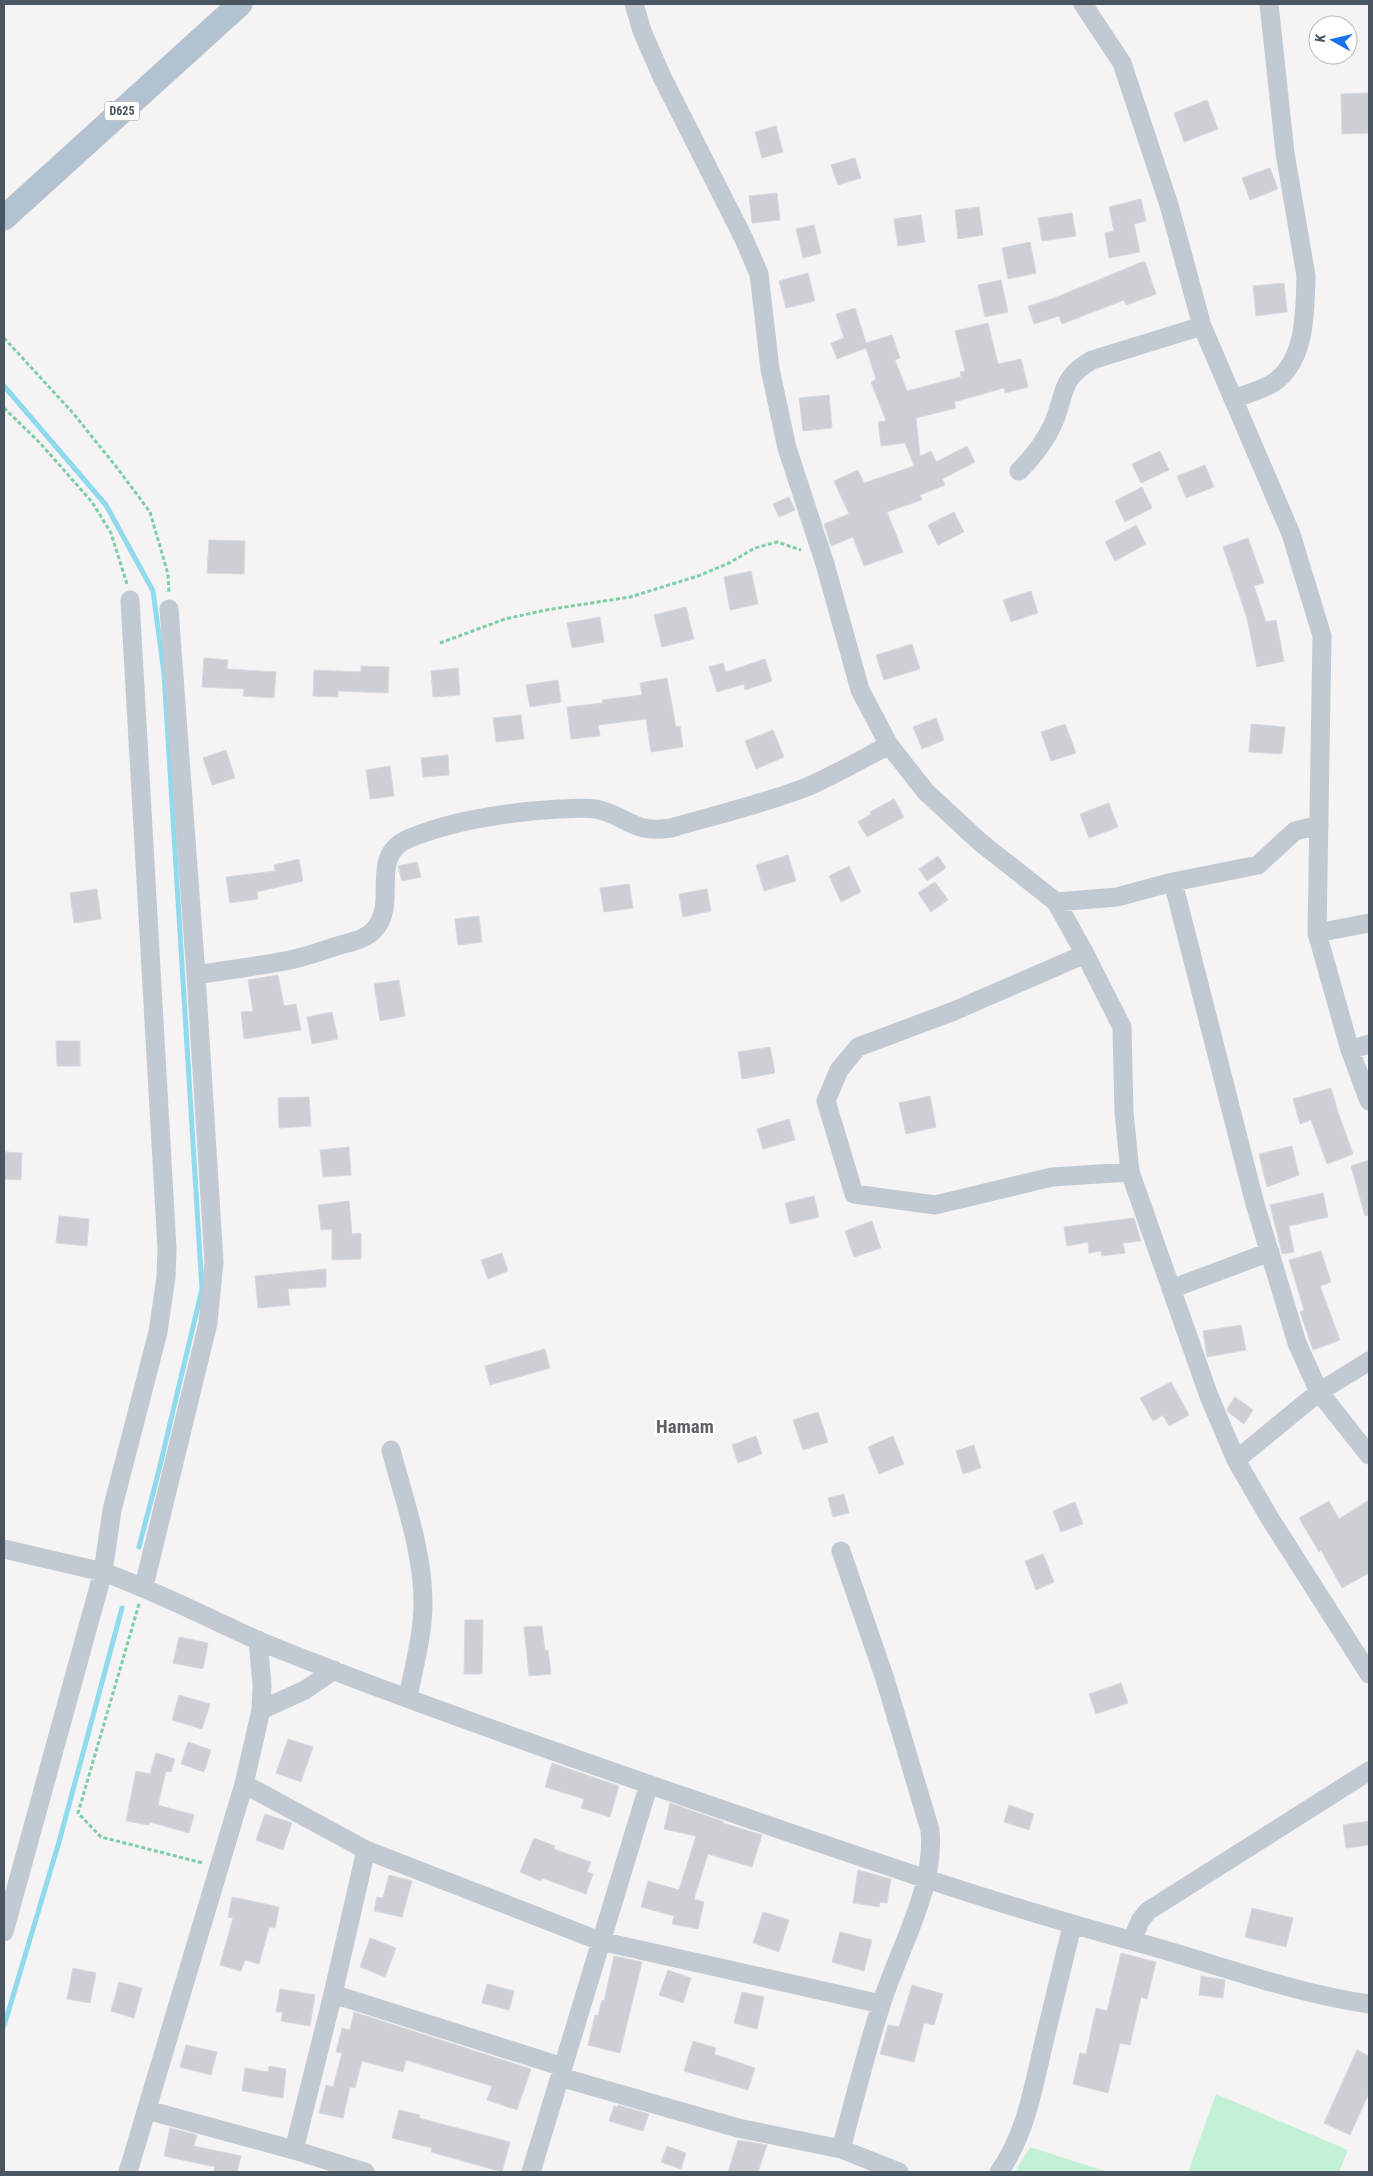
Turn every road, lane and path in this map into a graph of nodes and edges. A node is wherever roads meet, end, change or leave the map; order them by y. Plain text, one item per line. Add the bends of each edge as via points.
1 (240, 4) edge
2 (634, 4) edge
3 (1083, 4) edge
4 (1269, 4) edge
5 (4, 218) edge
6 (1202, 326) junction
7 (4, 338) edge
8 (1233, 399) junction
9 (4, 408) edge
10 (1019, 472) dead end
11 (826, 564) junction
12 (130, 600) joint
13 (169, 609) joint
14 (440, 643) dead end
15 (889, 745) junction
16 (1319, 825) junction
17 (1173, 882) junction
18 (1056, 902) junction
19 (1369, 922) edge
20 (1317, 933) junction
21 (1085, 954) junction
22 (196, 976) junction
23 (1369, 1044) edge
24 (1350, 1050) junction
25 (1369, 1101) edge
26 (1130, 1172) junction
27 (1270, 1252) junction
28 (1171, 1289) junction
29 (1369, 1361) edge
30 (1319, 1392) junction
31 (391, 1450) dead end
32 (1369, 1455) edge
33 (1236, 1460) junction
34 (4, 1549) edge
35 (841, 1551) dead end
36 (104, 1572) junction
37 (144, 1586) junction
38 (258, 1640) junction
39 (334, 1670) junction
40 (1369, 1674) edge
41 (408, 1697) junction
42 (260, 1710) junction
43 (1369, 1771) edge
44 (244, 1784) junction
45 (649, 1784) junction
46 (366, 1850) junction
47 (219, 1867) junction
48 (927, 1880) junction
49 (1072, 1926) junction
50 (4, 1932) edge
51 (600, 1941) junction
52 (1132, 1941) junction
53 (333, 1994) junction
54 (881, 2004) junction
55 (1369, 2004) edge
56 (561, 2072) junction
57 (147, 2110) junction
58 (841, 2149) junction
59 (294, 2150) junction
60 (128, 2172) edge
61 (365, 2172) edge
62 (531, 2172) edge
63 (899, 2172) edge
64 (999, 2172) edge

1 - 5 main road, D625
2 - 11 street via 662,78 744,237 759,274 770,369 786,439
3 - 6 street via 1122,63 1169,205
4 - 8 street via 1285,153 1306,276 1305,296 1302,328 1292,364 1271,384
6 - 8 street
6 - 10 street via 1092,360 1082,366 1062,390 1046,437
7 - 13 path via 73,413 150,512 168,574
8 - 16 street via 1292,534 1322,636
9 - 12 path via 92,502 111,532
11 - 14 path via 801,549 778,542 755,548 729,564 698,576 638,594 505,619
11 - 15 street via 860,690
12 - 36 street via 167,1249 158,1332 112,1510
13 - 22 street
15 - 18 street via 926,792 980,842
15 - 22 street via 806,787 671,828 636,827 607,812 582,808 504,815 411,838 396,847 387,861 384,912 370,934 292,960
16 - 17 street via 1295,831 1258,865
16 - 20 street
17 - 18 street via 1117,897
17 - 27 street
18 - 21 street
19 - 20 street
20 - 24 street
21 - 26 street via 1122,1028 1124,1113
21 - 26 street via 954,1011 858,1047 839,1070 826,1101 854,1194 935,1205 1052,1177
22 - 37 street via 214,1240 213,1284 208,1324
23 - 24 street
24 - 25 street
26 - 28 street
27 - 28 street
27 - 30 street via 1297,1343
28 - 33 street
29 - 30 street
30 - 32 street
30 - 33 street
31 - 41 street via 422,1583 422,1628
33 - 40 street
34 - 36 street
35 - 48 street via 886,1679 930,1830
36 - 37 street
36 - 50 street
37 - 38 street
37 - 47 path via 78,1813 101,1837
38 - 39 street
38 - 42 street via 262,1685
39 - 41 street
39 - 42 street via 305,1690
41 - 45 street
42 - 44 street
43 - 52 street via 1148,1911
44 - 46 street
44 - 47 street
45 - 48 street
45 - 51 street
46 - 51 street
46 - 53 street
47 - 57 street
48 - 49 street
48 - 54 street
49 - 52 street
49 - 64 street via 1025,2118 1008,2160
51 - 54 street
51 - 56 street
52 - 55 street via 1308,1992
53 - 56 street
53 - 59 street
54 - 58 street
56 - 58 street via 738,2128
56 - 62 street
57 - 59 street
57 - 60 street
58 - 63 street
59 - 61 street

